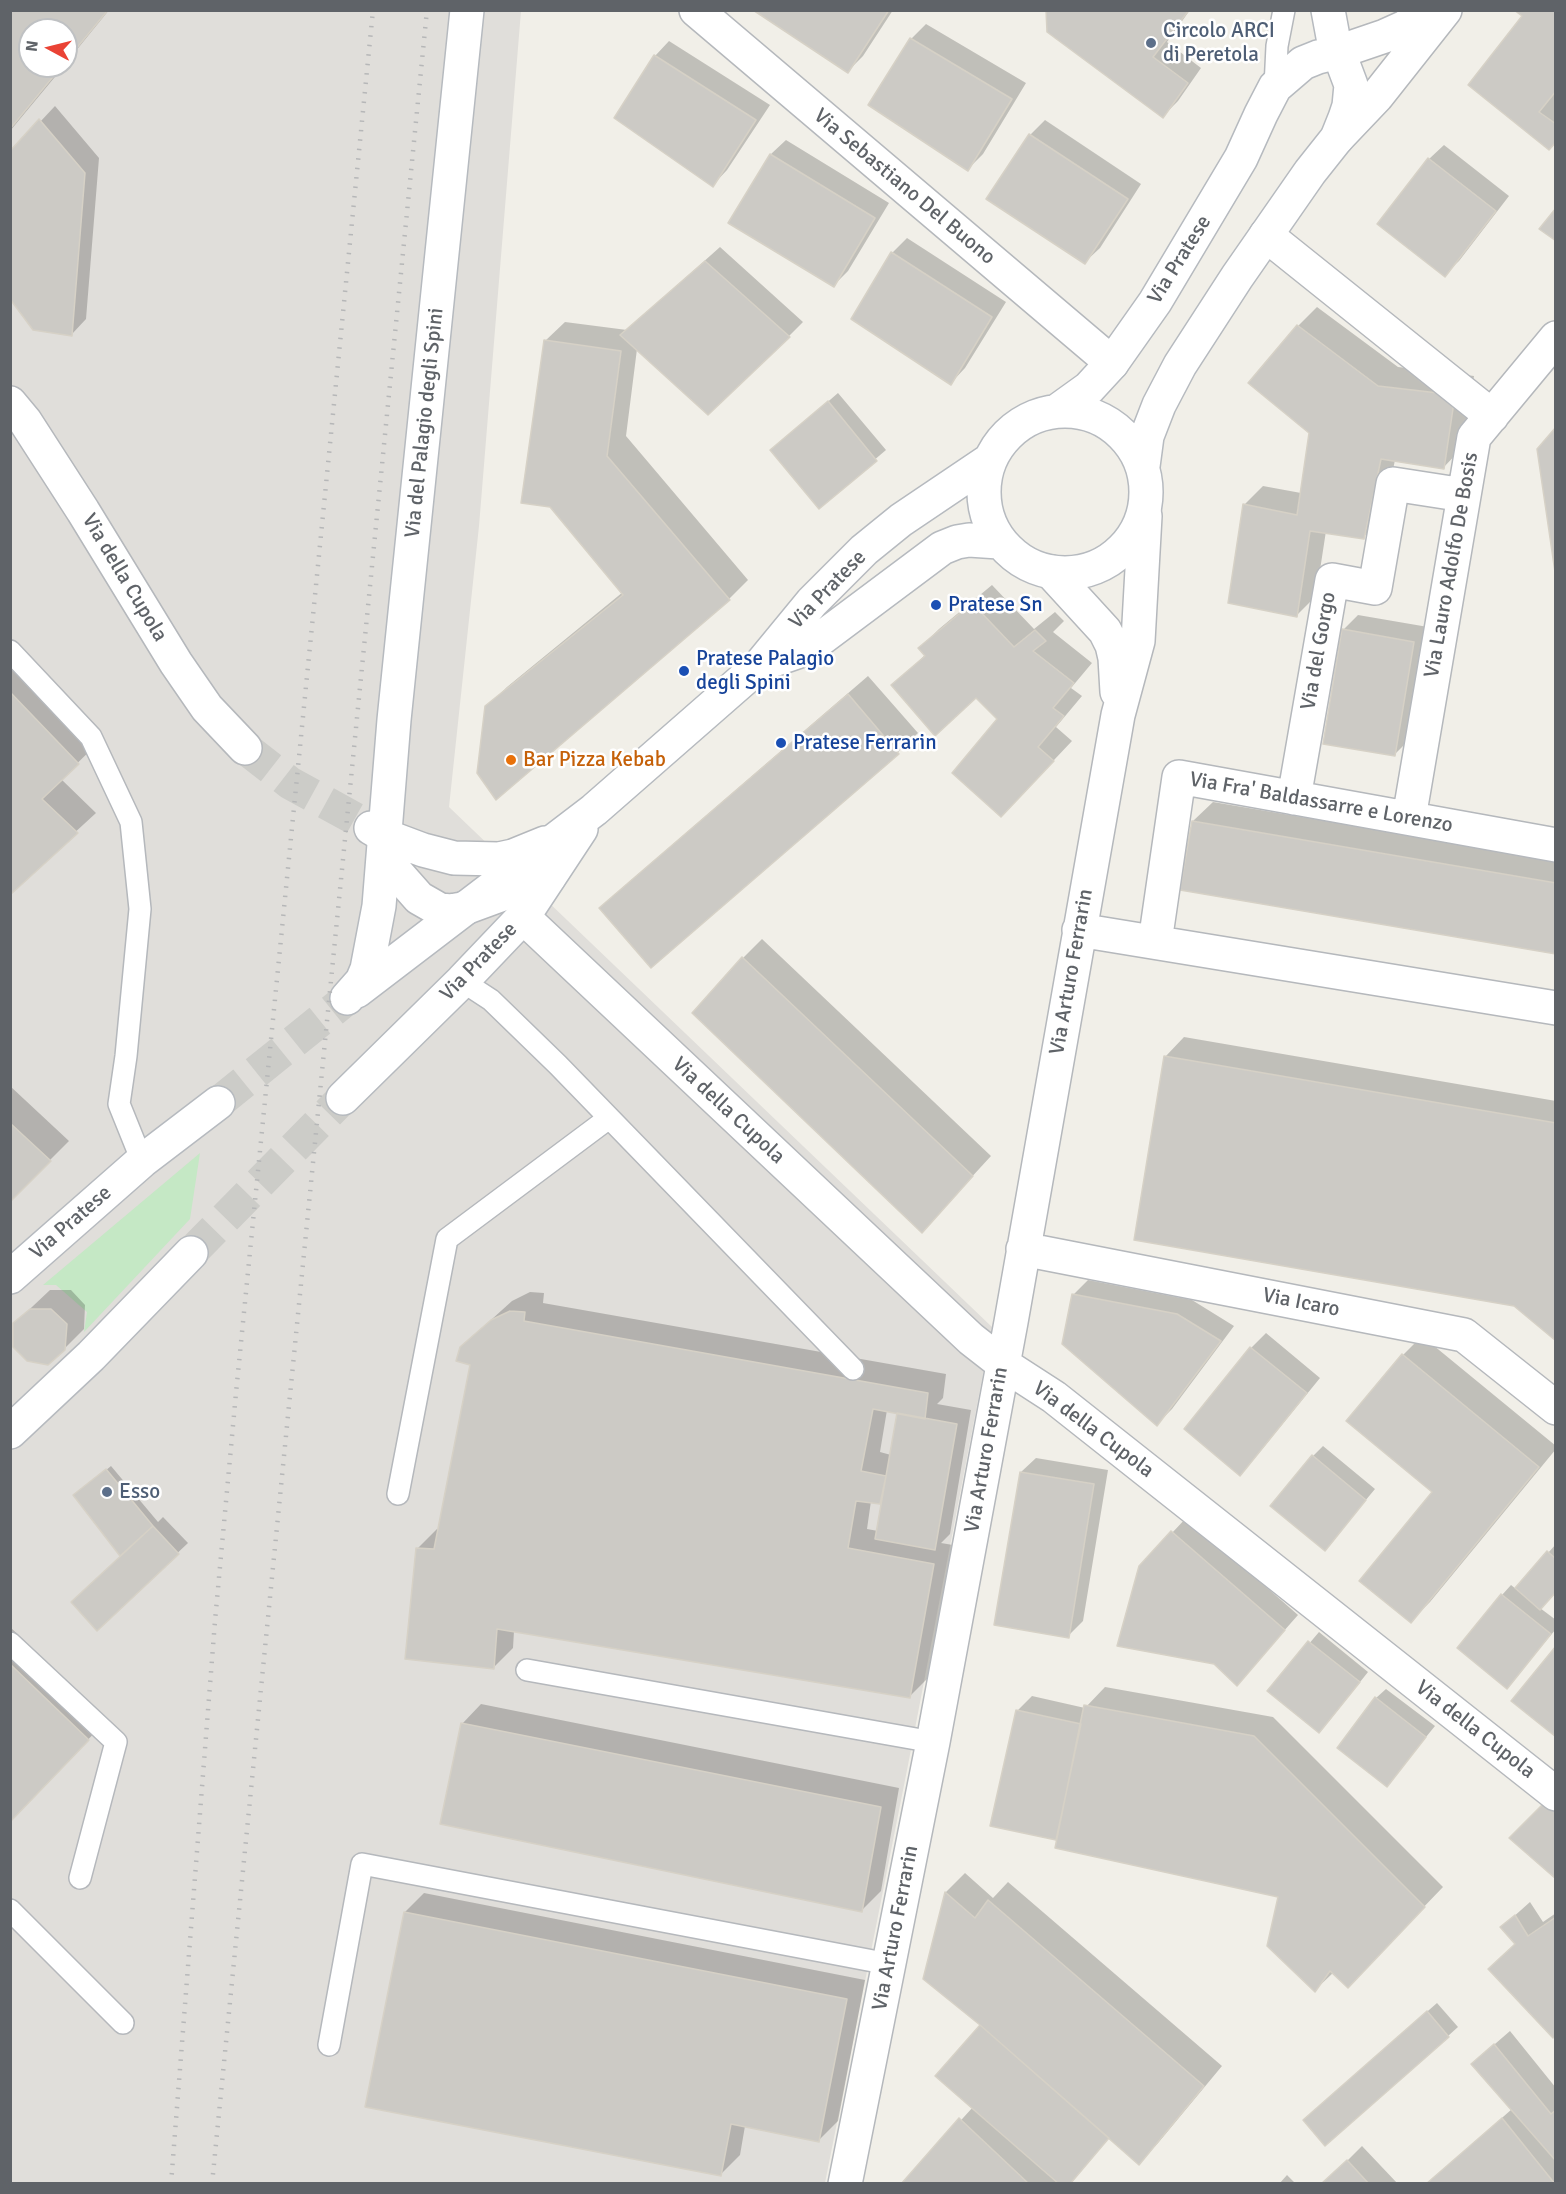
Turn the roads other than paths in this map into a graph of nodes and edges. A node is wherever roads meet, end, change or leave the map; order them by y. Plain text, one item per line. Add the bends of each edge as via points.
1 (467, 10) edge
2 (696, 10) edge
3 (1284, 10) edge
4 (1328, 10) edge
5 (1429, 10) edge
6 (1445, 10) edge
7 (1338, 52) junction
8 (1275, 87) junction
9 (1336, 138) junction
10 (1266, 235) junction
11 (1556, 338) edge
12 (1112, 363) junction
13 (10, 403) edge
14 (1056, 411) junction
15 (1492, 416) junction
16 (990, 460) junction
17 (1143, 466) junction
18 (1464, 495) junction
19 (1145, 516) junction
20 (999, 542) junction
21 (1051, 572) junction
22 (10, 651) edge
23 (761, 664) junction
24 (1118, 715) junction
25 (245, 748) tunnel mouth
26 (1294, 798) junction
27 (594, 810) junction
28 (1409, 818) junction
29 (376, 831) junction
30 (555, 839) junction
31 (1556, 845) edge
32 (549, 877) junction
33 (462, 909) junction
34 (523, 917) junction
35 (1079, 930) junction
36 (1155, 942) junction
37 (462, 981) junction
38 (345, 1000) joint
39 (1556, 1008) edge
40 (344, 1098) tunnel mouth
41 (218, 1104) tunnel mouth
42 (609, 1118) junction
43 (142, 1161) junction
44 (1023, 1249) junction
45 (190, 1253) tunnel mouth
46 (10, 1277) edge
47 (1003, 1364) junction
48 (853, 1369) dead end
49 (1556, 1408) edge
50 (10, 1432) edge
51 (398, 1494) dead end
52 (10, 1643) edge
53 (527, 1670) dead end
54 (933, 1742) junction
55 (1556, 1794) edge
56 (80, 1878) dead end
57 (10, 1910) edge
58 (889, 1964) junction
59 (123, 2023) dead end
60 (328, 2045) dead end
61 (845, 2184) edge

1 - 29 street, Via del Palagio degli Spini
2 - 12 street, Via Sebastiano Del Buono
3 - 8 lane, Via Pratese
4 - 7 street
5 - 7 street, Via Pratese via 1405,27
6 - 9 street via 1377,96
7 - 8 street, Via Pratese via 1303,63
7 - 9 street via 1348,74 1351,94
8 - 12 street, Via Pratese via 1205,220
9 - 10 street
10 - 15 street
10 - 17 street via 1180,365 1147,435
11 - 15 street, Via Lauro Adolfo De Bosis
12 - 14 street, Via Pratese via 1089,388
13 - 25 street, Via della Cupola via 83,510 176,663 207,708
14 - 16 street via 1030,418 1014,428
14 - 17 street via 1087,415 1113,427 1135,447
15 - 18 street, Via Lauro Adolfo De Bosis via 1474,437
16 - 20 street via 984,504
16 - 23 street, Via Pratese via 864,550 812,602
17 - 19 street via 1147,483
18 - 26 street, Via del Gorgo via 1393,484 1374,588 1332,580
18 - 28 street, Via Lauro Adolfo De Bosis
19 - 21 street via 1128,544 1112,558 1079,572
19 - 24 street, Via Arturo Ferrarin via 1138,640
20 - 21 street via 1032,567
20 - 23 street, Via Pratese via 969,540 942,548 819,640
21 - 24 street, Via Arturo Ferrarin via 1105,631 1112,645
22 - 43 lane via 91,737 131,822 140,909 119,1104
23 - 27 street, Via Pratese
24 - 35 street, Via Arturo Ferrarin
26 - 28 street, Via Fra' Baldassarre e Lorenzo
26 - 36 street, Via Fra' Baldassarre e Lorenzo via 1179,777
27 - 30 street, Via Pratese
27 - 32 street, Via Pratese
28 - 31 street, Via Fra' Baldassarre e Lorenzo
29 - 30 street via 454,858 513,856
29 - 33 street, Via del Palagio degli Spini via 409,889 440,910
29 - 38 street, Via del Palagio degli Spini via 379,906 373,940 364,975
30 - 33 street, Via Pratese
32 - 33 street, Via del Palagio degli Spini
32 - 34 street, Via Pratese
33 - 38 street, Via Pratese
34 - 37 street, Via Pratese
34 - 47 street, Via della Cupola via 971,1339
35 - 36 street
35 - 44 street, Via Arturo Ferrarin
36 - 39 street
37 - 40 street, Via Pratese
37 - 42 lane via 491,1000
41 - 43 street, Via Pratese
42 - 48 lane
42 - 51 lane via 447,1239
43 - 46 street, Via Pratese
44 - 47 street, Via Arturo Ferrarin
44 - 49 street, Via Icaro via 1464,1335
45 - 50 street via 91,1356
47 - 54 street, Via Arturo Ferrarin
47 - 55 street, Via della Cupola via 1054,1397
52 - 56 lane via 116,1742
53 - 54 lane
54 - 58 street, Via Arturo Ferrarin
57 - 59 lane
58 - 60 lane via 362,1864
58 - 61 street, Via Arturo Ferrarin

